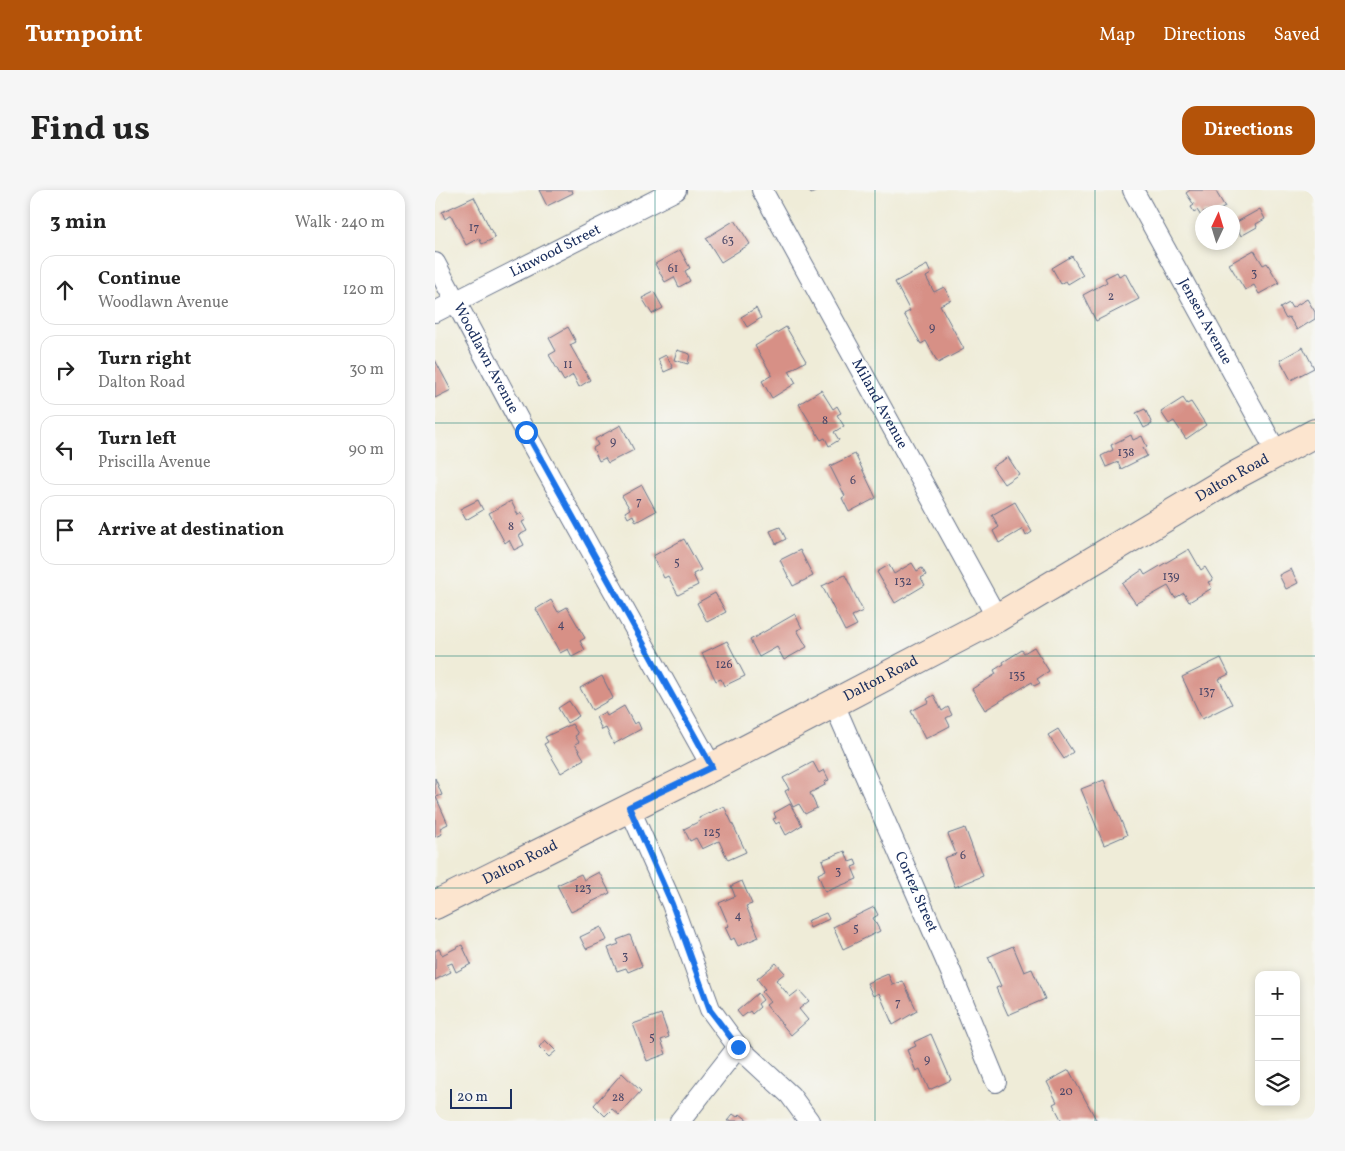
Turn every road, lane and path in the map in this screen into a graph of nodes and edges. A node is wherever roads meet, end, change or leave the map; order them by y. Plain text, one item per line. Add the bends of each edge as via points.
1 (675, 190) edge
2 (762, 190) edge
3 (1133, 190) edge
4 (435, 263) edge
5 (455, 301) junction
6 (435, 312) edge
7 (1315, 433) edge
8 (1277, 453) junction
9 (997, 618) junction
10 (834, 704) junction
11 (712, 767) junction
12 (629, 807) junction
13 (435, 905) edge
14 (738, 1047) junction
15 (996, 1082) dead end
16 (680, 1121) edge
17 (809, 1121) edge

1 - 5 street, Linwood Street
2 - 9 street, Miland Avenue
3 - 8 street, Jensen Avenue
4 - 5 street, Woodlawn Avenue
5 - 6 street, Linwood Street
5 - 11 street, Woodlawn Avenue
7 - 8 street, Dalton Road
8 - 9 street, Dalton Road
9 - 10 street, Dalton Road
10 - 11 street, Dalton Road
10 - 15 street, Cortez Street
11 - 12 street, Dalton Road
12 - 13 street, Dalton Road
12 - 14 street via 672,904 710,1010
14 - 16 street
14 - 17 street via 790,1096

